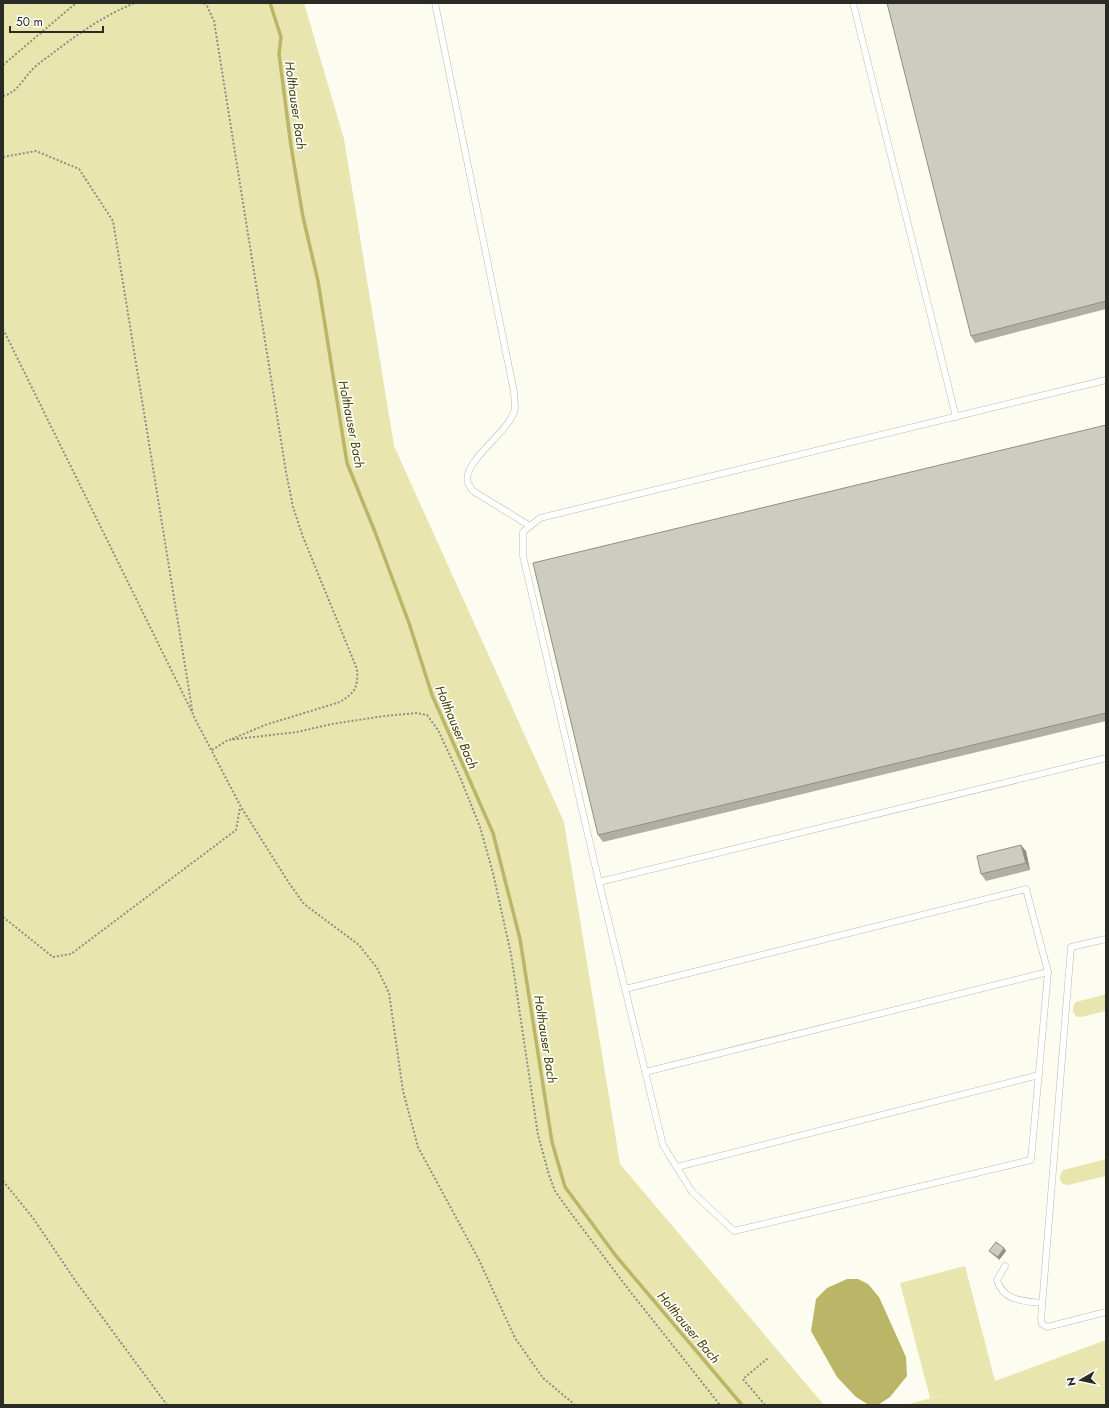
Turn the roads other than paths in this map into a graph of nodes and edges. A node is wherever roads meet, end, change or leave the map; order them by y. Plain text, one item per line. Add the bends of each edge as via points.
1 (435, 3) edge
2 (853, 3) edge
3 (1106, 380) edge
4 (956, 417) junction
5 (530, 526) junction
6 (1106, 758) edge
7 (599, 882) junction
8 (1106, 939) edge
9 (1048, 972) junction
10 (625, 989) junction
11 (645, 1072) junction
12 (1039, 1075) junction
13 (677, 1167) junction
14 (1006, 1266) dead end
15 (1042, 1303) junction
16 (1106, 1312) edge

1 - 5 lane via 514,392 515,409 507,424 472,464 468,472 468,482 473,491
2 - 4 lane
3 - 4 lane
4 - 5 lane via 540,518
5 - 7 lane via 523,532 523,556
6 - 7 lane
7 - 10 lane
8 - 15 lane via 1071,947
9 - 10 lane via 1026,889
9 - 11 lane
9 - 12 lane
10 - 11 lane
11 - 13 lane via 663,1145
12 - 13 lane
12 - 13 lane via 1031,1160 734,1231 692,1192
14 - 15 lane via 997,1280 999,1288 1010,1298
15 - 16 lane via 1042,1324 1047,1326

